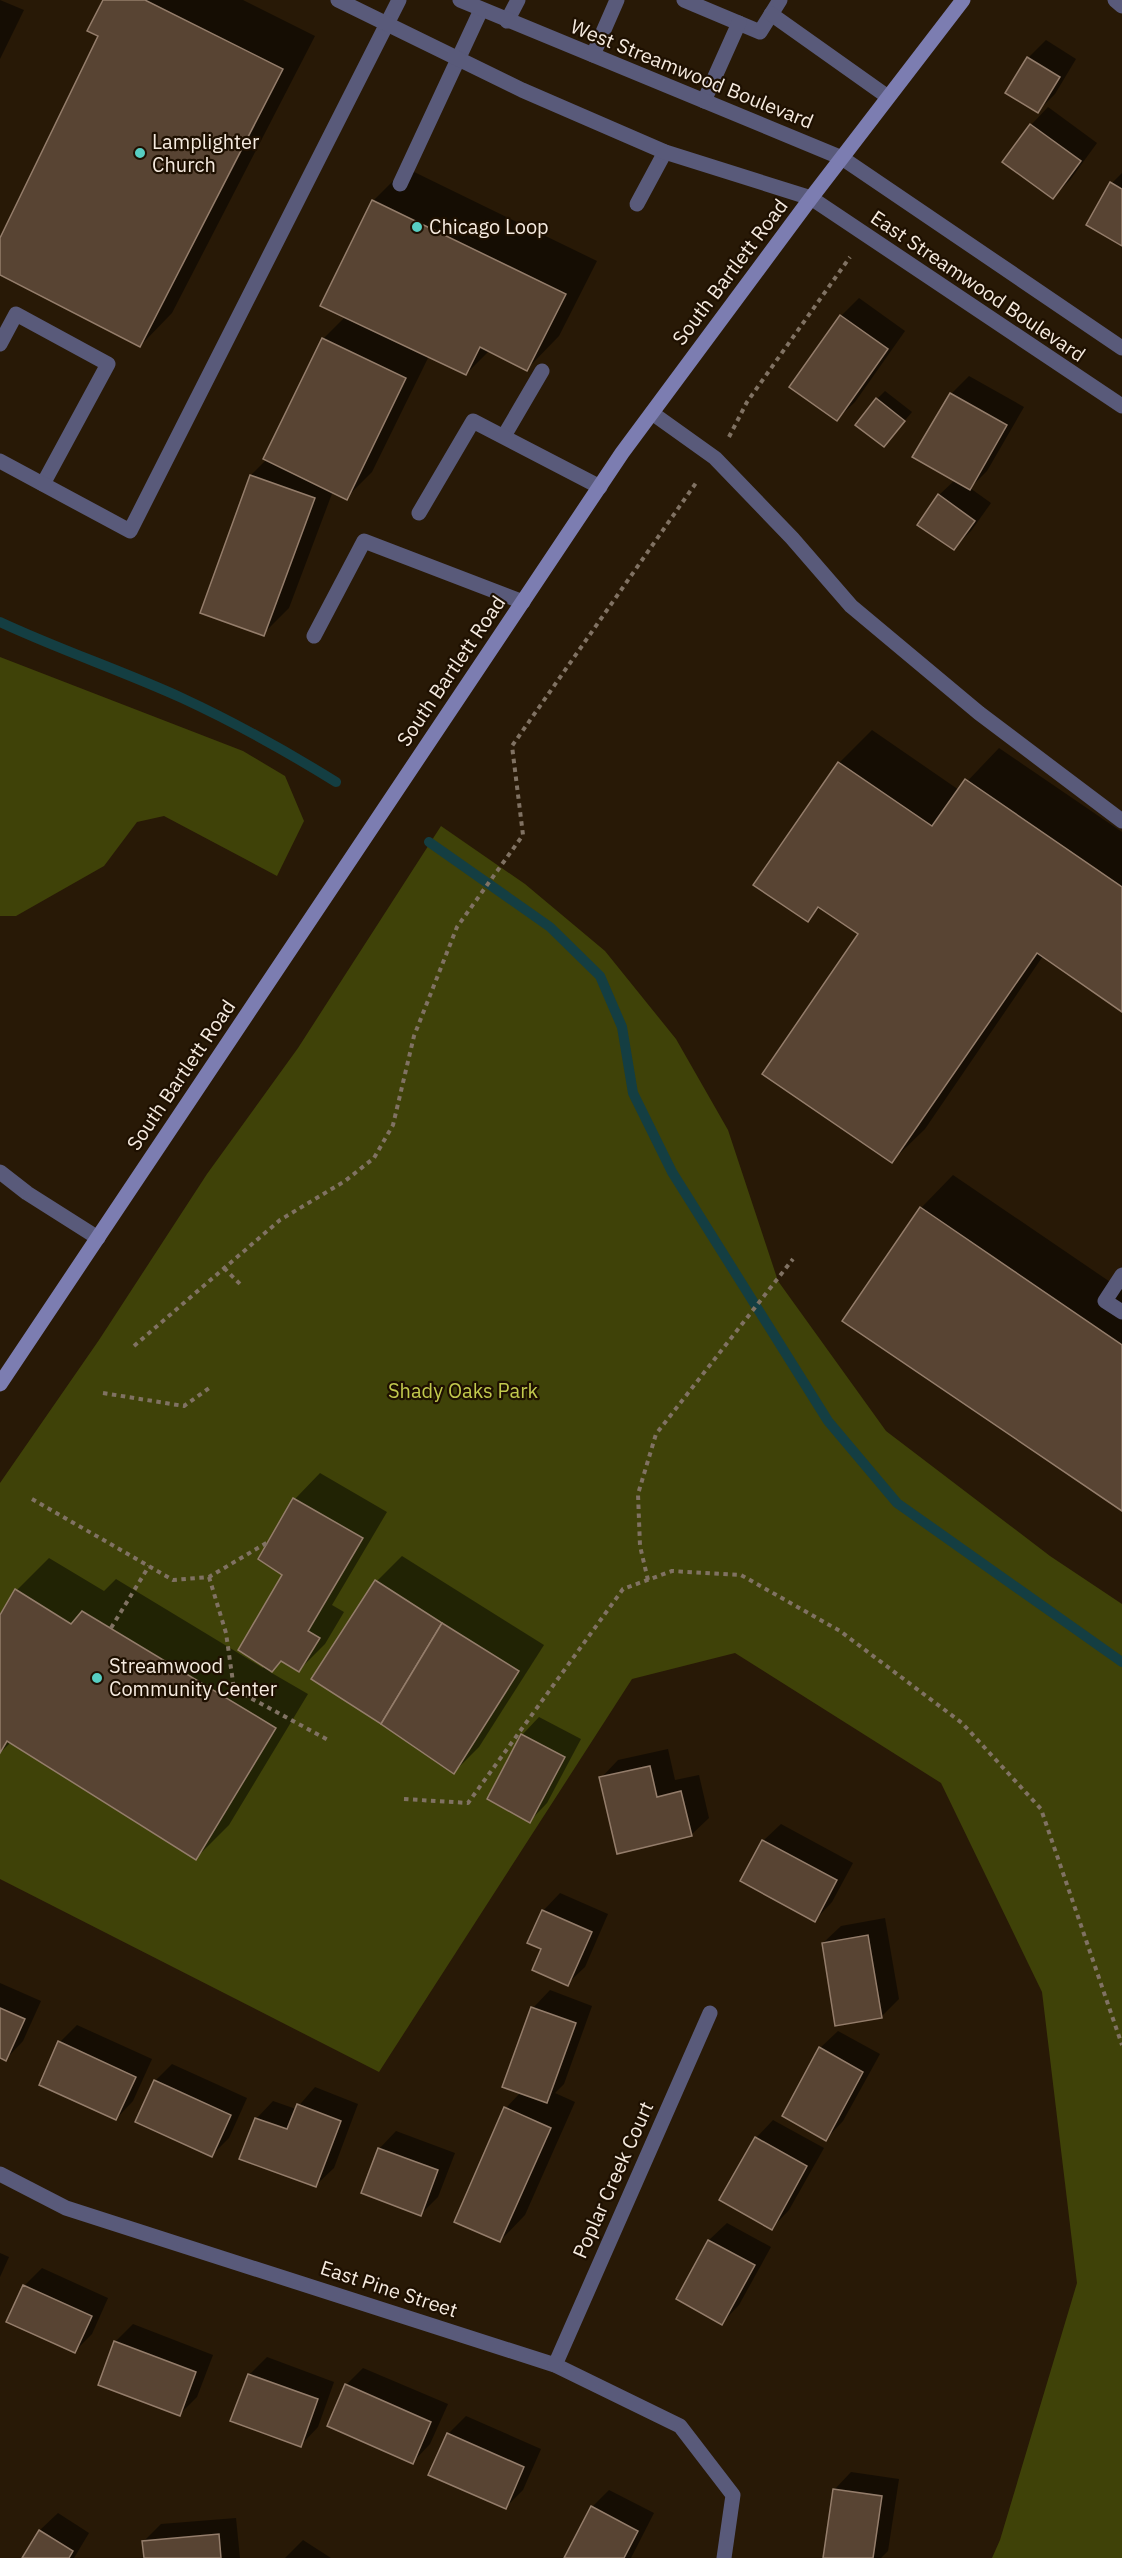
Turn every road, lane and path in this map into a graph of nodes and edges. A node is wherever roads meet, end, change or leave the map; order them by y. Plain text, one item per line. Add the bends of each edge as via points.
1 (338, 0) edge
2 (399, 0) edge
3 (460, 0) edge
4 (518, 0) edge
5 (617, 0) edge
6 (684, 0) edge
7 (780, 0) edge
8 (963, 0) edge
9 (1115, 0) edge
10 (1122, 6) edge
11 (481, 10) junction
12 (771, 14) junction
13 (507, 21) junction
14 (387, 23) junction
15 (739, 23) junction
16 (592, 56) junction
17 (459, 57) junction
18 (888, 98) junction
19 (704, 101) junction
20 (665, 152) junction
21 (842, 158) junction
22 (399, 184) dead end
23 (811, 198) junction
24 (637, 204) dead end
25 (866, 235) junction
26 (0, 344) edge
27 (1122, 348) edge
28 (542, 371) dead end
29 (1122, 406) edge
30 (652, 413) junction
31 (504, 436) junction
32 (715, 458) junction
33 (0, 461) edge
34 (43, 484) junction
35 (600, 487) junction
36 (419, 513) dead end
37 (523, 602) junction
38 (314, 636) dead end
39 (1122, 821) edge
40 (0, 1172) edge
41 (98, 1238) junction
42 (792, 1259) dead end
43 (224, 1268) junction
44 (1122, 1275) edge
45 (242, 1286) dead end
46 (1122, 1312) edge
47 (134, 1346) dead end
48 (0, 1384) edge
49 (212, 1386) dead end
50 (103, 1393) dead end
51 (32, 1499) dead end
52 (268, 1542) dead end
53 (149, 1566) junction
54 (209, 1577) junction
55 (648, 1580) junction
56 (111, 1628) dead end
57 (330, 1741) dead end
58 (404, 1799) dead end
59 (710, 2013) dead end
60 (1122, 2045) edge
61 (0, 2174) edge
62 (555, 2365) junction
63 (724, 2558) edge

1 - 14 street
2 - 14 street
3 - 11 street, West Streamwood Boulevard
4 - 13 street
5 - 16 street
6 - 15 street
7 - 12 street
8 - 18 main road, South Bartlett Road
9 - 10 street
11 - 13 street, West Streamwood Boulevard
11 - 17 street
12 - 15 street via 760,32
12 - 18 street
13 - 16 street, West Streamwood Boulevard
14 - 17 street
14 - 34 street via 130,531
15 - 19 street
16 - 19 street, West Streamwood Boulevard
17 - 20 street via 522,90
17 - 22 street
18 - 21 main road, South Bartlett Road
19 - 21 street, West Streamwood Boulevard
20 - 23 street
20 - 24 street
21 - 23 main road, South Bartlett Road
21 - 27 street, East Streamwood Boulevard
23 - 25 street, East Streamwood Boulevard
23 - 30 main road, South Bartlett Road
25 - 29 street, East Streamwood Boulevard
25 - 32 path via 747,402 735,430
26 - 34 street via 16,314 108,364
28 - 31 street
30 - 32 street
30 - 35 main road, South Bartlett Road
31 - 35 street
31 - 36 street via 473,421
32 - 39 street via 851,606 979,713
32 - 43 path via 512,746 523,835 457,927 414,1036 393,1125 374,1158 345,1181 280,1220
33 - 34 street
35 - 37 main road, South Bartlett Road
37 - 38 street via 364,541
37 - 41 main road, South Bartlett Road
40 - 41 street
41 - 48 main road, South Bartlett Road
42 - 55 path via 656,1434 638,1494 640,1546
43 - 45 path
43 - 47 path
44 - 46 street via 1105,1301
49 - 50 path via 184,1406
51 - 53 path
52 - 54 path
53 - 54 path via 173,1580
53 - 56 path
54 - 57 path via 226,1633 234,1689
55 - 58 path via 623,1589 468,1803
55 - 60 path via 672,1571 741,1575 840,1631 962,1723 1041,1809
59 - 62 street, Poplar Creek Court
61 - 62 street, East Pine Street via 66,2208
62 - 63 street, East Pine Street via 680,2426 733,2495

